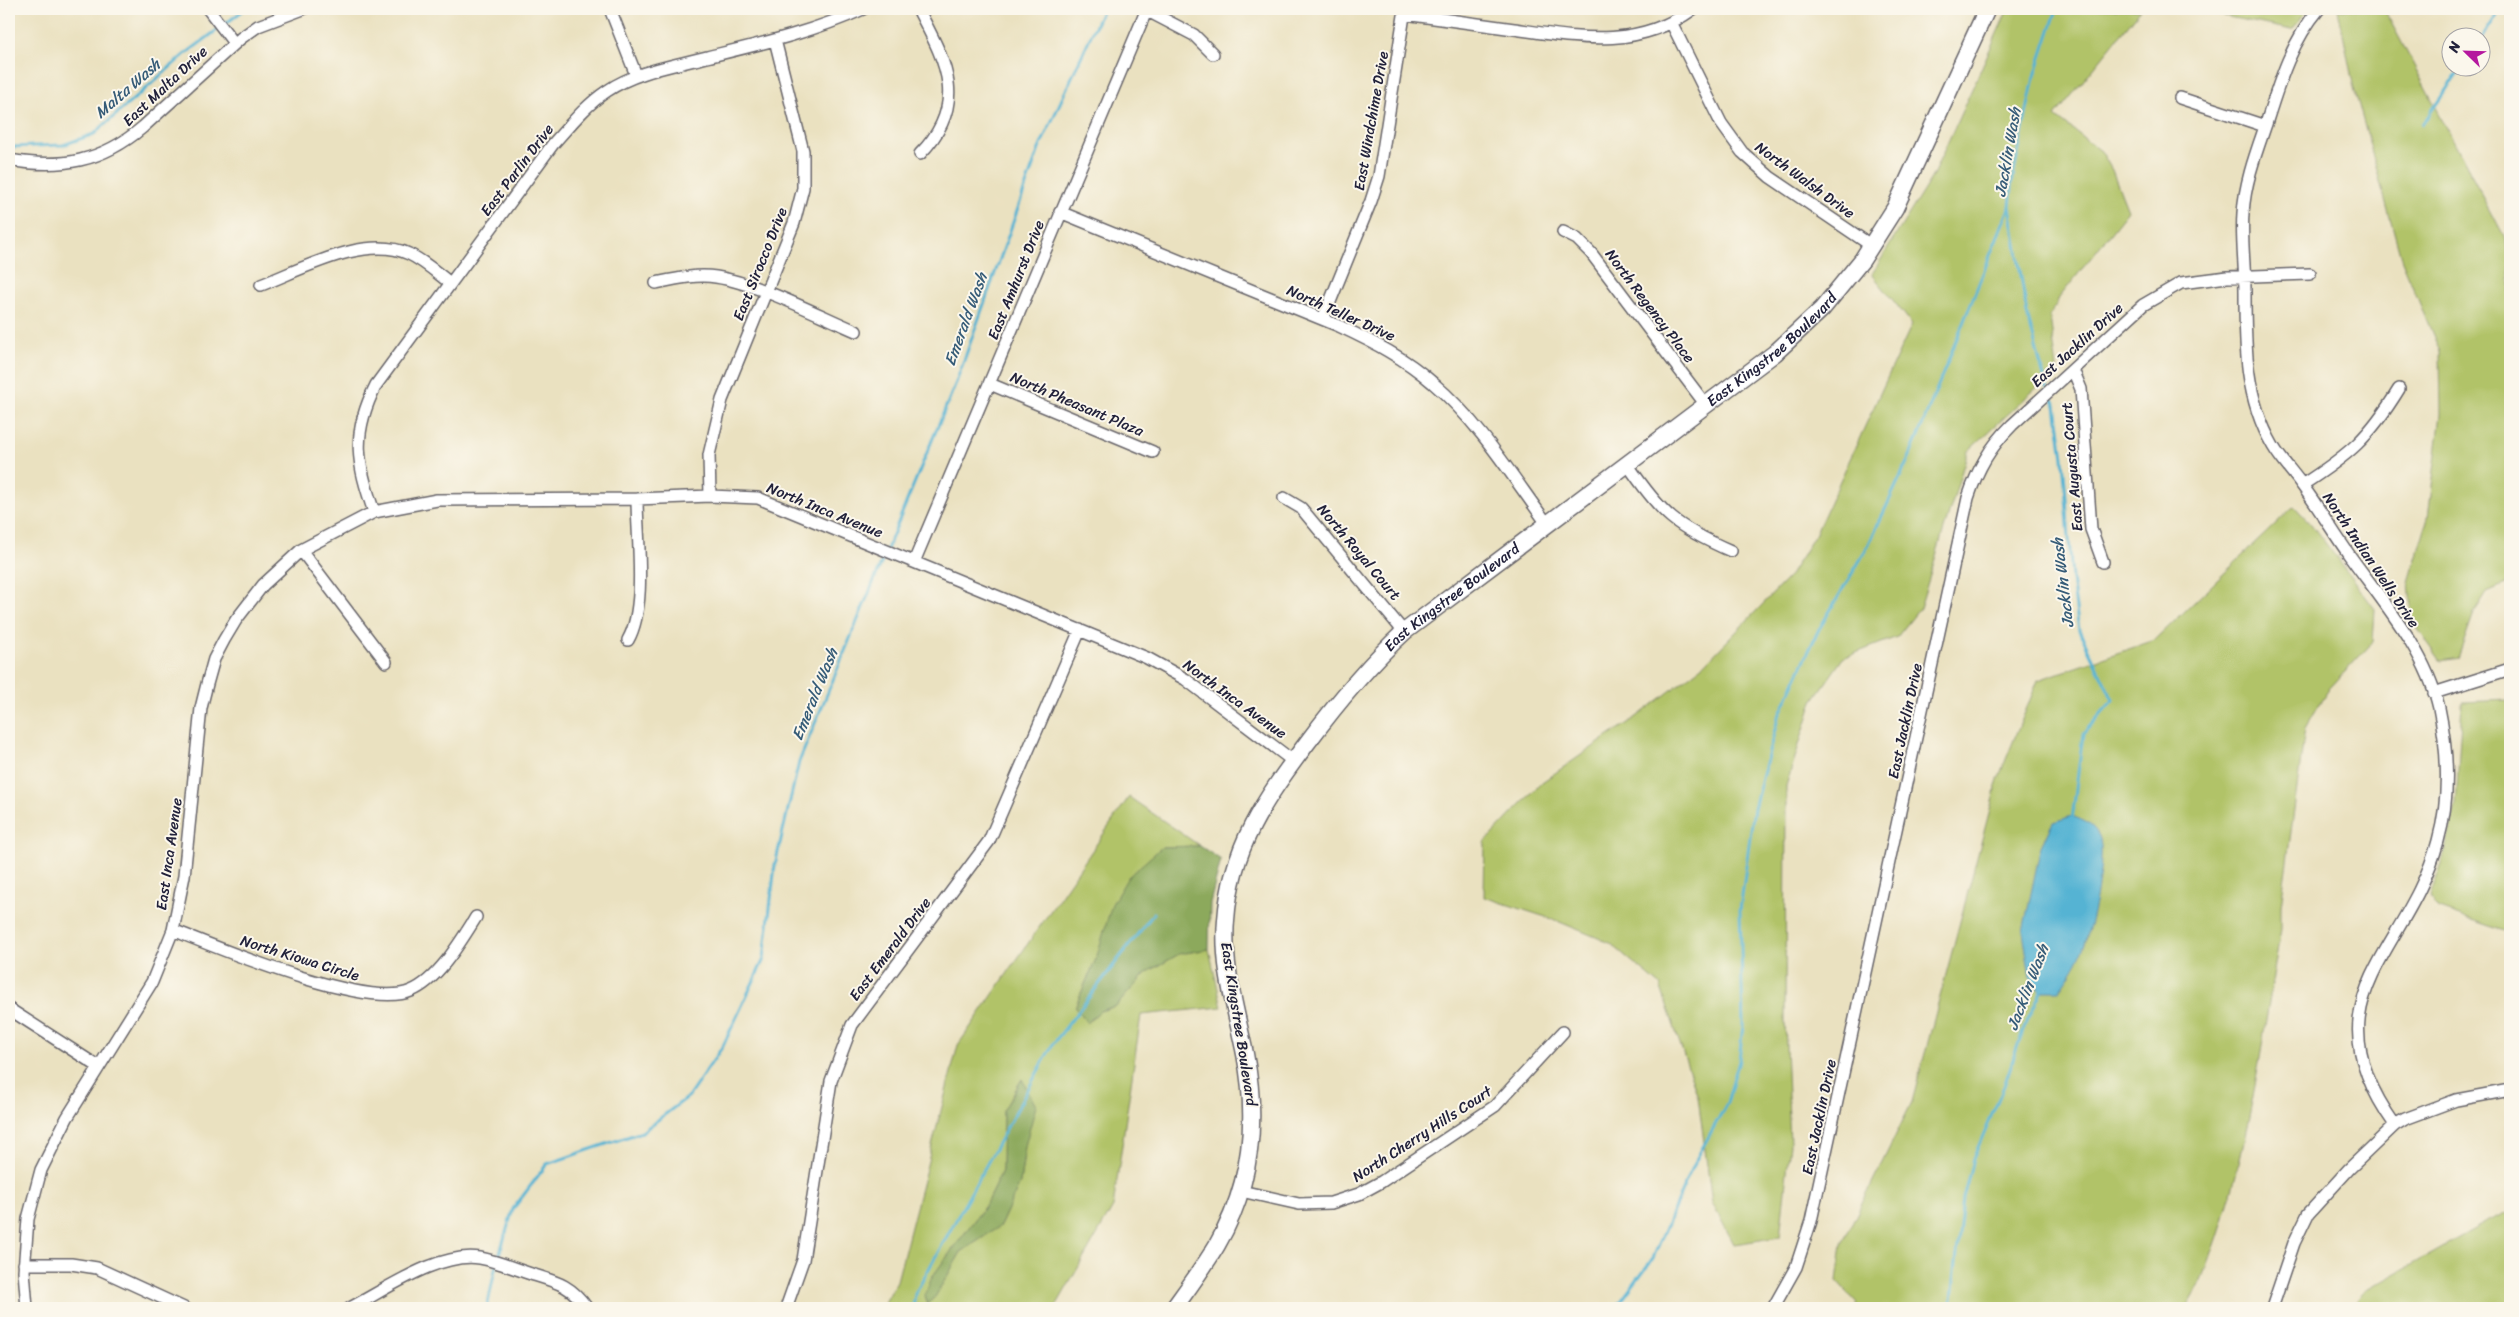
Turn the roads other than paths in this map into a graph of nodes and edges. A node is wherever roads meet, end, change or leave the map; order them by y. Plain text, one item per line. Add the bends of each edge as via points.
1 (208, 9) edge
2 (303, 9) edge
3 (610, 9) edge
4 (863, 9) edge
5 (918, 9) edge
6 (1146, 9) edge
7 (1693, 9) edge
8 (1987, 9) edge
9 (2319, 9) edge
10 (1405, 11) edge
11 (1672, 24) junction
12 (775, 40) junction
13 (234, 43) junction
14 (1213, 54) dead end
15 (636, 75) junction
16 (2180, 98) dead end
17 (2265, 126) junction
18 (920, 154) dead end
19 (9, 160) edge
20 (1060, 212) junction
21 (1563, 232) dead end
22 (1872, 246) junction
23 (2310, 274) dead end
24 (2245, 276) junction
25 (450, 283) junction
26 (656, 283) dead end
27 (261, 285) dead end
28 (765, 293) junction
29 (1323, 320) junction
30 (856, 331) dead end
31 (2073, 370) junction
32 (990, 384) junction
33 (2399, 389) dead end
34 (1706, 405) junction
35 (1153, 452) dead end
36 (1628, 465) junction
37 (2302, 485) junction
38 (710, 496) junction
39 (1284, 498) dead end
40 (637, 499) junction
41 (374, 512) junction
42 (1548, 525) junction
43 (301, 550) junction
44 (1731, 551) dead end
45 (914, 562) junction
46 (2103, 562) dead end
47 (1080, 630) junction
48 (1404, 632) junction
49 (628, 640) dead end
50 (386, 662) dead end
51 (2510, 669) edge
52 (2434, 693) junction
53 (1293, 761) junction
54 (476, 917) dead end
55 (173, 930) junction
56 (9, 1009) edge
57 (1563, 1032) dead end
58 (99, 1067) junction
59 (2510, 1090) edge
60 (2396, 1125) junction
61 (1241, 1191) junction
62 (24, 1264) junction
63 (27, 1308) edge
64 (184, 1308) edge
65 (350, 1308) edge
66 (587, 1308) edge
67 (786, 1308) edge
68 (1174, 1308) edge
69 (1773, 1308) edge
70 (2272, 1308) edge

1 - 13 street
2 - 13 street, East Malta Drive via 258,26
3 - 15 street
4 - 12 street, East Parlin Drive
5 - 18 street via 943,57 948,84 946,114 931,143
6 - 14 street via 1194,34
6 - 20 street, East Amhurst Drive
7 - 11 street
8 - 22 street, East Kingstree Boulevard via 1917,165
9 - 17 street, North Indian Wells Drive via 2292,52
10 - 11 street via 1594,39 1631,36
10 - 29 street, East Windchime Drive via 1379,176 1372,201
11 - 22 street, North Walsh Drive via 1721,123 1742,152 1770,177
12 - 15 street, East Parlin Drive
12 - 28 street, East Sirocco Drive via 800,133 804,169 799,208
13 - 19 street, East Malta Drive via 143,127 115,147 67,164 38,165
15 - 25 street, East Parlin Drive via 608,90 578,115
16 - 17 street
17 - 24 street, North Indian Wells Drive via 2251,167 2243,210
20 - 29 street, North Teller Drive
20 - 32 street, East Amhurst Drive
21 - 34 street, North Regency Place via 1577,239 1592,253
22 - 34 street, East Kingstree Boulevard via 1840,288 1798,332
23 - 24 street, East Jacklin Drive
24 - 31 street, East Jacklin Drive via 2181,284 2143,306
24 - 37 street, North Indian Wells Drive via 2245,351 2254,403 2274,448
25 - 27 street via 410,254 376,247 352,252
25 - 41 street, East Parlin Drive via 376,385 366,404 360,429 360,472
26 - 28 street via 681,277 716,276
28 - 30 street
28 - 38 street, East Sirocco Drive via 715,425 709,455
29 - 42 street, North Teller Drive via 1383,347 1434,383 1472,421
31 - 46 street, East Augusta Court via 2081,389 2091,529
31 - 69 street, East Jacklin Drive via 1996,440 1973,483 1812,1221 1796,1267
32 - 35 street, North Pheasant Plaza
32 - 45 street, East Amhurst Drive
33 - 37 street via 2366,436 2352,450
34 - 36 street, East Kingstree Boulevard
36 - 42 street, East Kingstree Boulevard
36 - 44 street via 1667,516 1691,532
37 - 52 street, North Indian Wells Drive via 2398,622 2426,671
38 - 40 street, North Inca Avenue
38 - 45 street, North Inca Avenue via 758,498
39 - 48 street, North Royal Court via 1301,508
40 - 41 street, North Inca Avenue via 437,500
40 - 49 street via 637,618
41 - 43 street, North Inca Avenue
42 - 48 street, East Kingstree Boulevard
43 - 50 street
43 - 55 street, East Inca Avenue via 263,585 236,620 214,659 201,708 184,876
45 - 47 street, North Inca Avenue
47 - 53 street, North Inca Avenue via 1146,658 1185,679
47 - 67 street, East Emerald Drive via 988,841 852,1025 831,1081 803,1260
48 - 53 street, East Kingstree Boulevard via 1355,681
51 - 52 street
52 - 60 street, North Indian Wells Drive via 2443,731 2446,769 2438,841 2422,883 2367,987 2359,1020 2358,1037 2365,1072 2374,1093
53 - 61 street, East Kingstree Boulevard via 1249,829 1228,902 1225,937 1228,976 1245,1054 1252,1109 1249,1157
54 - 55 street, North Kiowa Circle via 455,950 428,980 412,991 391,996 350,990 266,966
55 - 58 street, East Inca Avenue via 152,982
56 - 58 street
57 - 61 street, North Cherry Hills Court via 1495,1106 1360,1194 1331,1203 1299,1204
58 - 62 street, East Inca Avenue via 67,1118 41,1170 28,1220
59 - 60 street via 2456,1100
60 - 70 street via 2308,1214 2294,1243
61 - 68 street, East Kingstree Boulevard via 1216,1247
62 - 63 street, East Inca Avenue
62 - 64 street via 71,1264 97,1268
65 - 66 street via 443,1261 480,1258 564,1284

